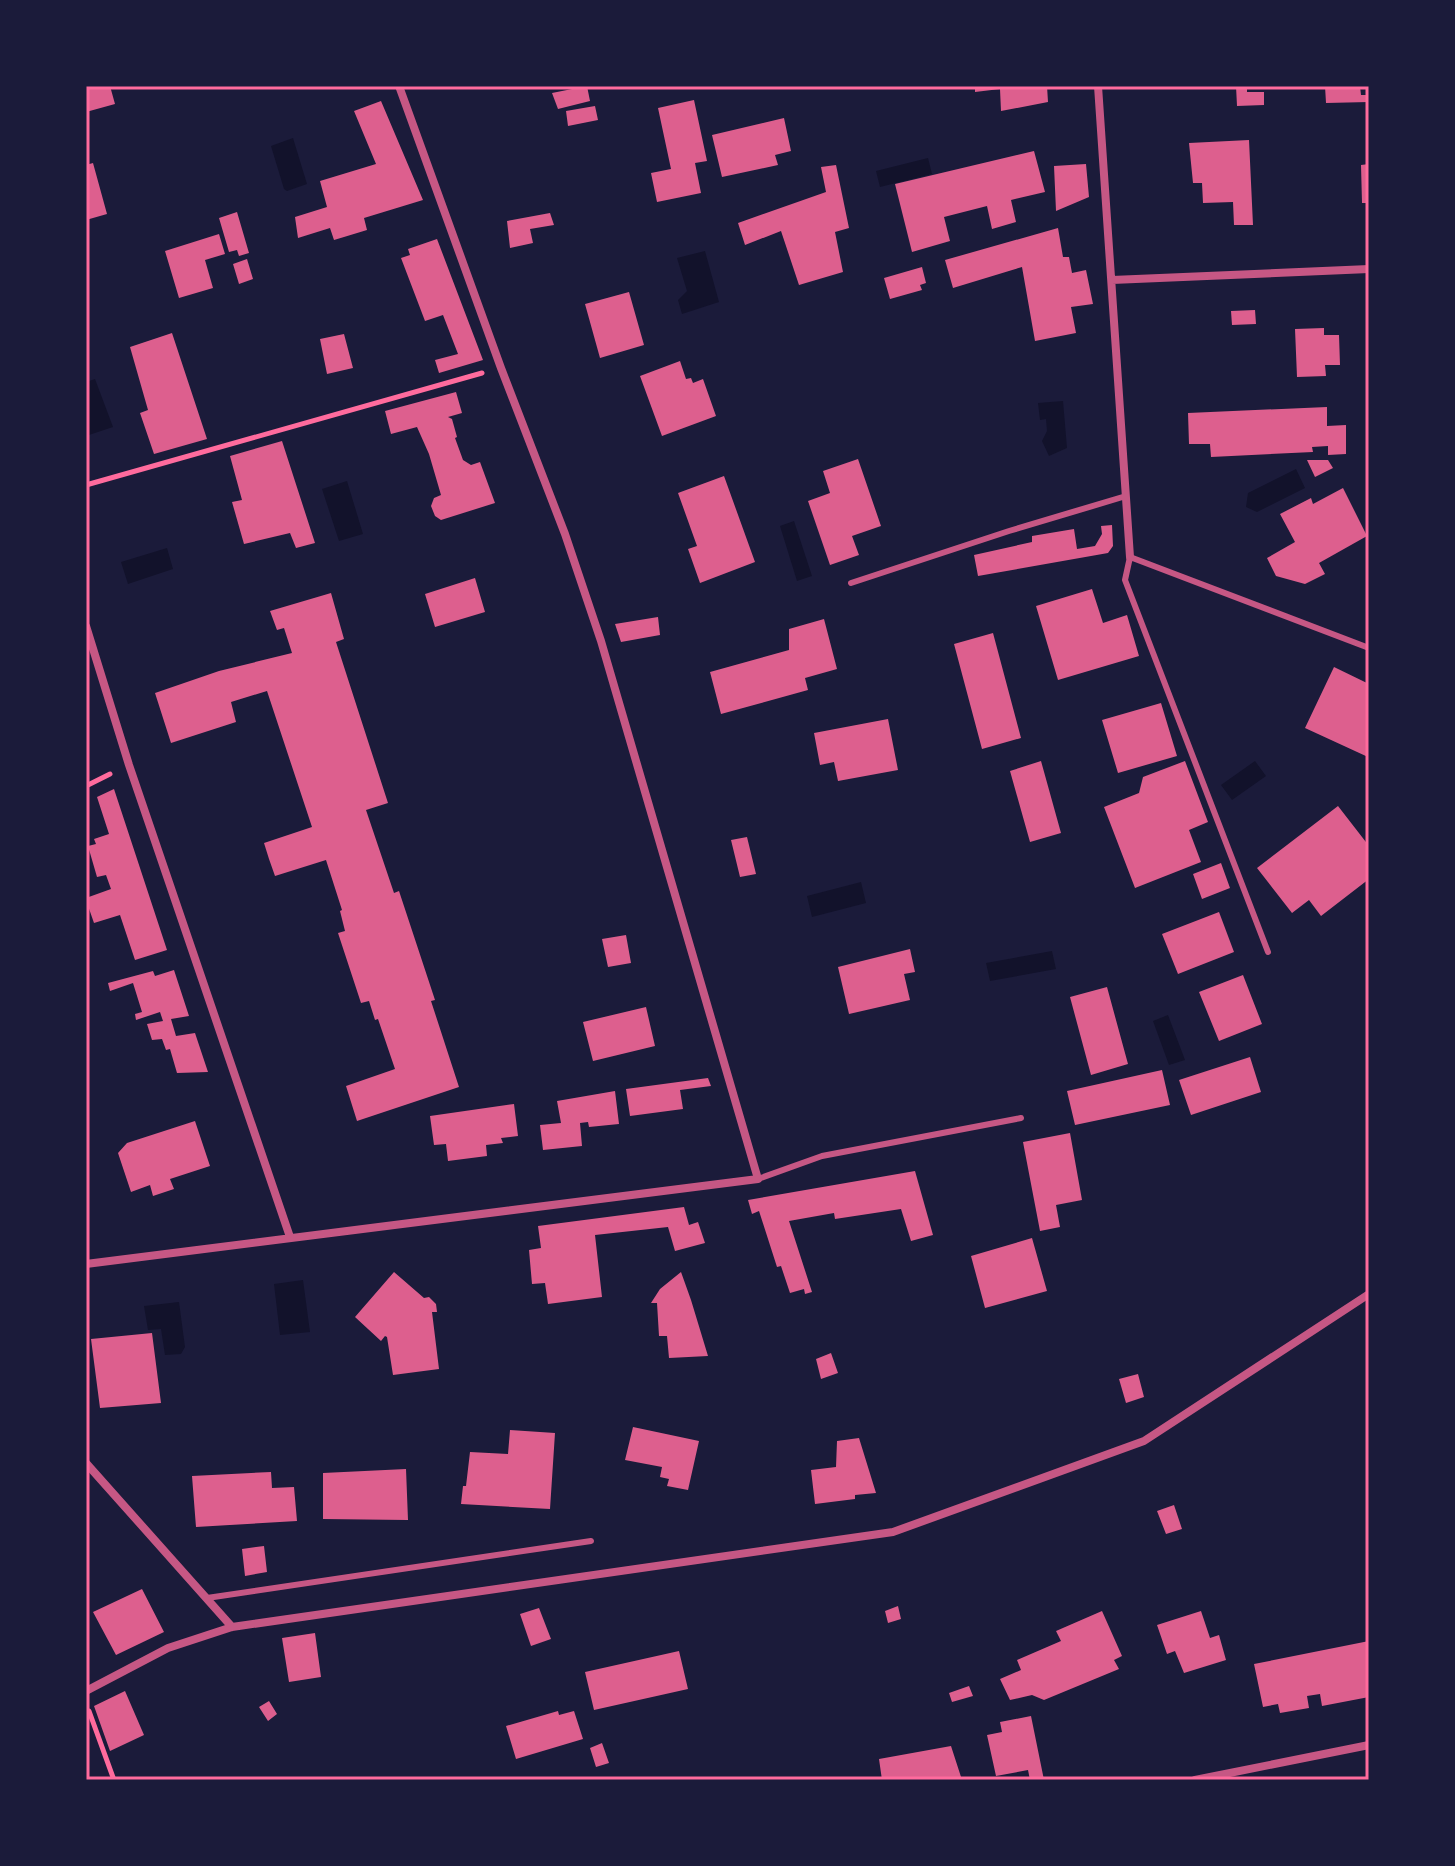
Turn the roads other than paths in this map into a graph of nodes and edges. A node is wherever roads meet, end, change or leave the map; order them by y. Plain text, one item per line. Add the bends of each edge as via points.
1 (399, 86) edge
2 (1098, 86) edge
3 (1369, 269) edge
4 (1112, 280) junction
5 (1126, 496) junction
6 (1130, 557) junction
7 (851, 583) dead end
8 (86, 626) edge
9 (1369, 648) edge
10 (1268, 952) dead end
11 (1021, 1118) dead end
12 (758, 1179) junction
13 (290, 1237) junction
14 (86, 1264) edge
15 (1369, 1294) edge
16 (86, 1463) edge
17 (591, 1541) dead end
18 (206, 1598) junction
19 (232, 1627) junction
20 (86, 1691) edge
21 (1369, 1745) edge
22 (1195, 1780) edge

1 - 12 street via 601,641
2 - 4 street
3 - 4 street
4 - 5 street
5 - 6 street
5 - 7 lane
6 - 9 lane
6 - 10 lane via 1125,580
8 - 13 street
11 - 12 lane via 822,1156
12 - 13 street
13 - 14 street
15 - 19 street via 1144,1441 893,1532
16 - 18 street
17 - 18 lane
18 - 19 street
19 - 20 street via 168,1648
21 - 22 street

